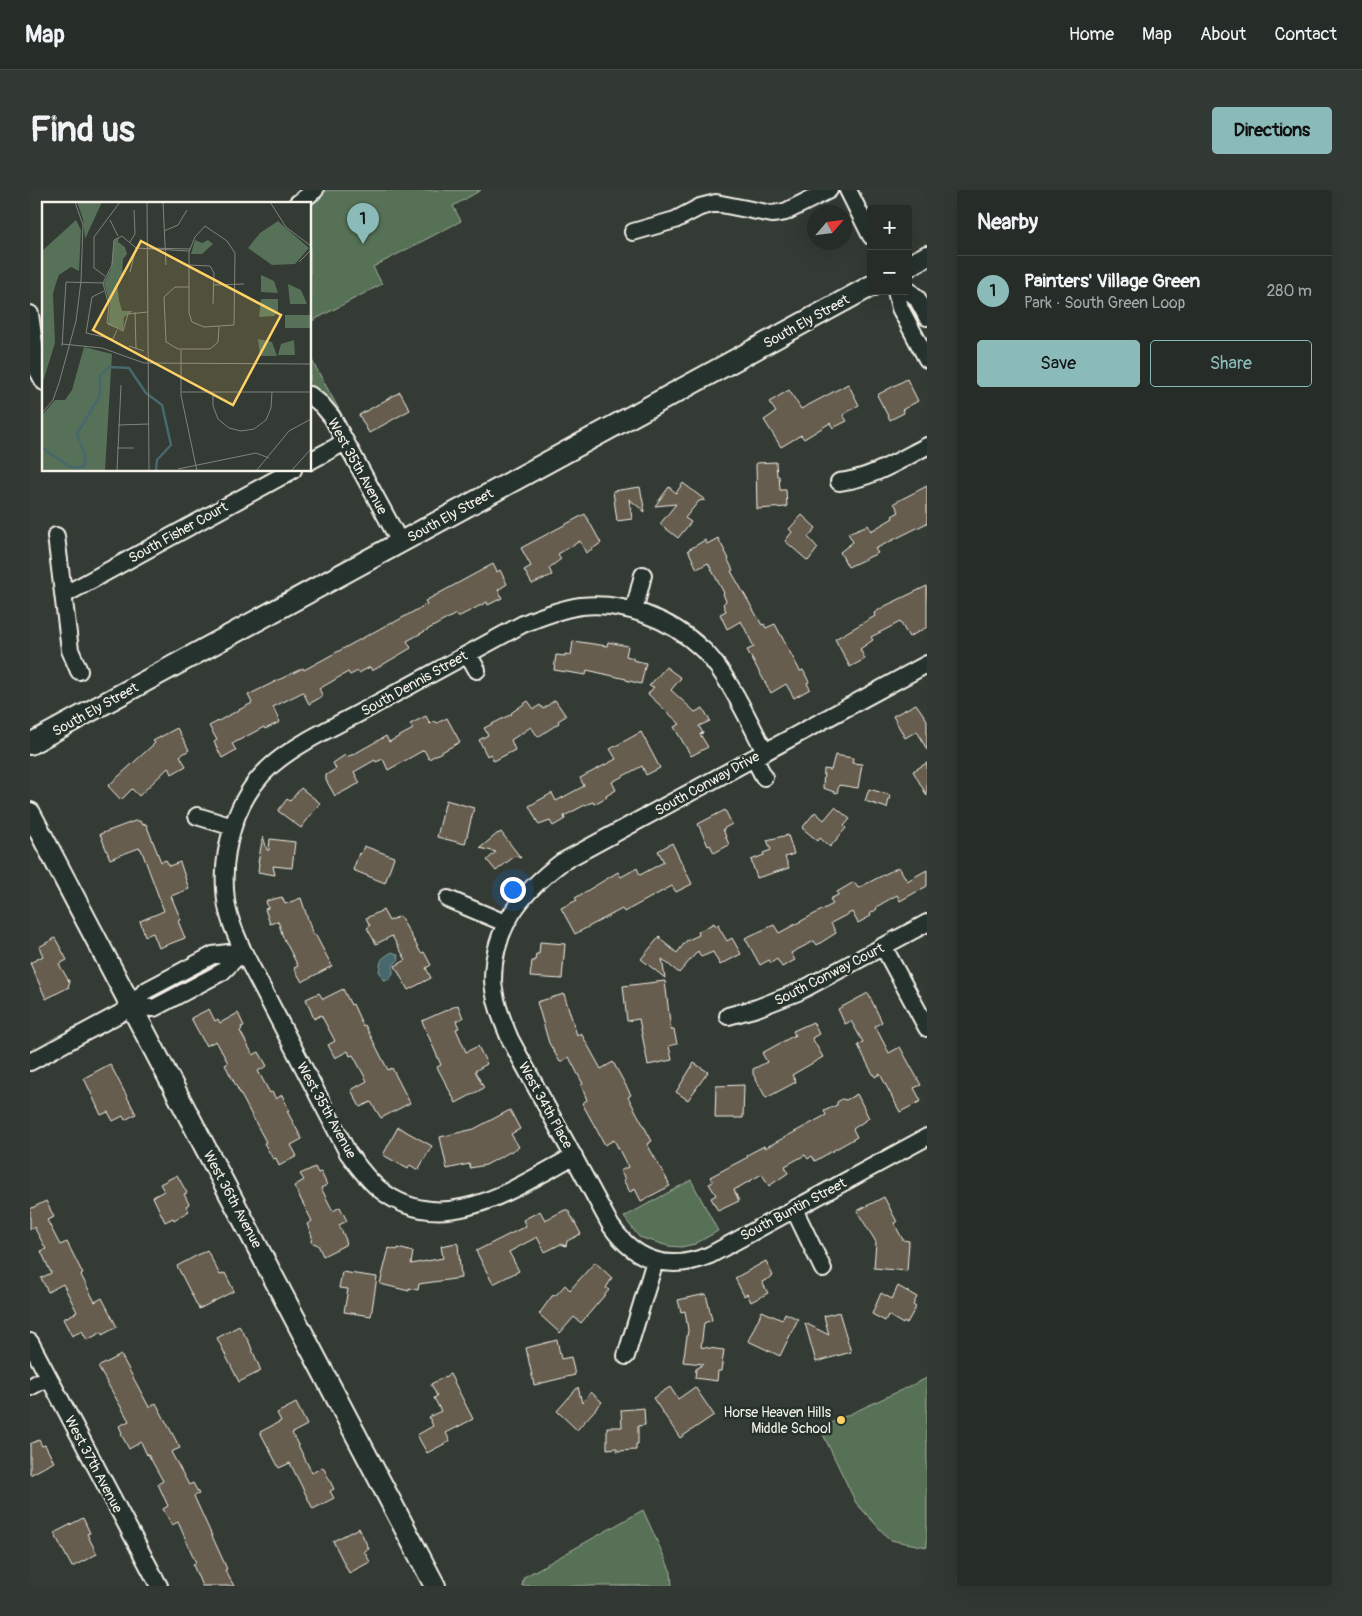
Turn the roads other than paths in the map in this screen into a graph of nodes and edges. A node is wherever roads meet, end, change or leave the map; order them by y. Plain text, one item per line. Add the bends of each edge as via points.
1 (315, 190) edge
2 (829, 190) edge
3 (848, 190) edge
4 (300, 202) edge
5 (867, 228) edge
6 (634, 232) dead end
7 (927, 256) edge
8 (912, 264) edge
9 (867, 288) edge
10 (912, 294) edge
11 (897, 295) edge
12 (30, 314) edge
13 (927, 317) edge
14 (927, 358) edge
15 (42, 379) edge
16 (311, 396) edge
17 (345, 442) junction
18 (927, 446) edge
19 (311, 460) edge
20 (291, 471) edge
21 (839, 482) dead end
22 (56, 536) dead end
23 (400, 542) junction
24 (643, 575) dead end
25 (64, 595) junction
26 (634, 611) junction
27 (468, 654) junction
28 (927, 664) edge
29 (477, 670) dead end
30 (79, 671) dead end
31 (30, 744) edge
32 (760, 755) junction
33 (764, 777) dead end
34 (30, 813) edge
35 (197, 816) dead end
36 (233, 827) junction
37 (448, 899) dead end
38 (927, 923) edge
39 (505, 924) junction
40 (883, 946) junction
41 (242, 951) junction
42 (132, 1008) junction
43 (728, 1016) dead end
44 (927, 1028) edge
45 (30, 1062) edge
46 (927, 1137) edge
47 (574, 1156) junction
48 (794, 1209) junction
49 (655, 1261) junction
50 (823, 1268) dead end
51 (30, 1342) edge
52 (626, 1356) dead end
53 (48, 1377) junction
54 (30, 1387) edge
55 (159, 1586) edge
56 (435, 1586) edge

1 - 4 street
2 - 6 street via 785,212 772,214 716,202 675,220
3 - 5 street
7 - 8 street
9 - 23 street, South Ely Street
10 - 13 street
11 - 14 street via 900,308
12 - 15 street via 38,372
16 - 17 street, West 35th Avenue via 332,417
17 - 19 street
17 - 23 street, West 35th Avenue
18 - 21 street via 875,473
20 - 25 street, South Fisher Court
22 - 25 street
23 - 31 street, South Ely Street
24 - 26 street
25 - 30 street via 70,650
26 - 27 street, South Dennis Street via 598,606 559,611 523,624
26 - 32 street, South Dennis Street via 672,627 702,648 729,686
27 - 29 street
27 - 36 street, South Dennis Street via 287,754 251,790
28 - 32 street, South Conway Drive
32 - 33 street, South Dennis Street
32 - 39 street, South Conway Drive via 562,862 518,902
34 - 42 street, West 36th Avenue
35 - 36 street
36 - 41 street, West 35th Avenue via 224,876 234,930
37 - 39 street
38 - 40 street, South Conway Court
39 - 47 street, West 34th Place via 493,981 502,1018 510,1039
40 - 43 street, South Conway Court via 798,992
40 - 44 street
41 - 42 street via 222,972 154,1008
41 - 47 street, West 35th Avenue via 348,1153 364,1175 395,1200 430,1211 477,1205
42 - 45 street
42 - 56 street, West 36th Avenue
46 - 48 street, South Buntin Street
47 - 49 street, West 34th Place via 620,1238 635,1252
48 - 49 street, South Buntin Street via 696,1261
48 - 50 street
49 - 52 street
51 - 53 street, West 37th Avenue
53 - 54 street
53 - 55 street, West 37th Avenue

